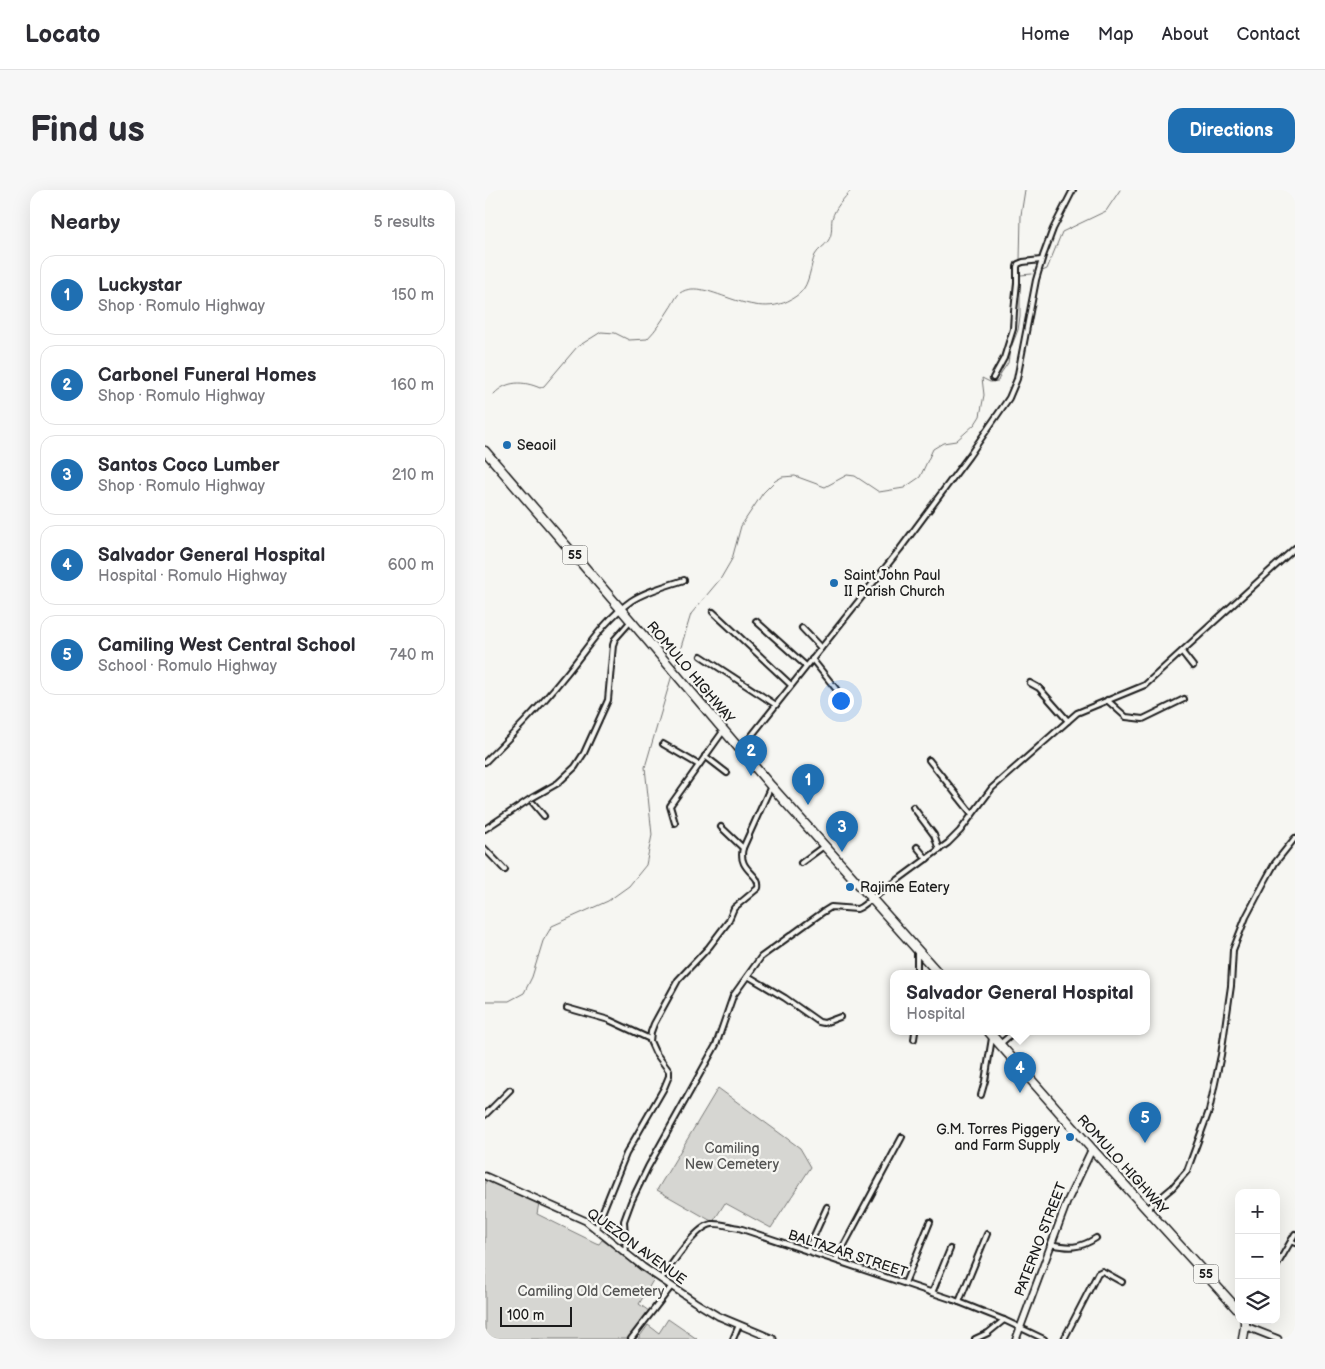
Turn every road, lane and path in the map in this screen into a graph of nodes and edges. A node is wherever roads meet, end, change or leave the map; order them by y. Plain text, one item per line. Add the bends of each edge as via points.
1 (1073, 190) edge
2 (1041, 260) junction
3 (993, 378) dead end
4 (485, 451) edge
5 (1295, 548) edge
6 (684, 580) dead end
7 (621, 609) junction
8 (713, 612) dead end
9 (631, 621) junction
10 (756, 621) dead end
11 (802, 628) dead end
12 (821, 648) junction
13 (1183, 652) junction
14 (701, 656) dead end
15 (812, 659) junction
16 (806, 666) junction
17 (1193, 666) dead end
18 (1030, 683) dead end
19 (791, 685) junction
20 (836, 688) dead end
21 (1184, 699) dead end
22 (1107, 700) junction
23 (776, 705) junction
24 (1069, 720) junction
25 (724, 730) junction
26 (663, 744) dead end
27 (741, 750) junction
28 (705, 756) junction
29 (929, 760) dead end
30 (485, 762) edge
31 (699, 765) junction
32 (727, 773) dead end
33 (771, 786) junction
34 (531, 801) junction
35 (913, 807) dead end
36 (972, 814) junction
37 (544, 816) dead end
38 (675, 823) dead end
39 (721, 827) dead end
40 (485, 829) edge
41 (1295, 838) edge
42 (824, 846) junction
43 (917, 847) dead end
44 (743, 848) junction
45 (485, 849) edge
46 (939, 850) junction
47 (927, 859) junction
48 (801, 863) dead end
49 (505, 870) dead end
50 (873, 899) junction
51 (917, 950) junction
52 (917, 970) edge
53 (935, 970) edge
54 (748, 976) junction
55 (567, 1008) dead end
56 (840, 1017) dead end
57 (915, 1035) edge
58 (991, 1035) edge
59 (992, 1035) edge
60 (1010, 1035) edge
61 (650, 1039) junction
62 (915, 1039) dead end
63 (1000, 1044) junction
64 (511, 1090) dead end
65 (981, 1095) dead end
66 (485, 1115) edge
67 (902, 1137) dead end
68 (1092, 1149) junction
69 (485, 1176) edge
70 (827, 1207) dead end
71 (1147, 1209) junction
72 (930, 1222) dead end
73 (596, 1228) junction
74 (987, 1234) dead end
75 (1295, 1234) edge
76 (1096, 1238) dead end
77 (1293, 1242) edge
78 (1050, 1244) junction
79 (950, 1249) dead end
80 (807, 1252) junction
81 (626, 1254) junction
82 (836, 1260) junction
83 (1280, 1261) edge
84 (661, 1279) junction
85 (1122, 1282) dead end
86 (905, 1283) junction
87 (671, 1287) junction
88 (932, 1293) junction
89 (959, 1302) junction
90 (1235, 1307) edge
91 (1004, 1320) junction
92 (1245, 1324) edge
93 (1249, 1324) edge
94 (739, 1325) junction
95 (1020, 1327) junction
96 (631, 1339) edge
97 (733, 1339) edge
98 (773, 1339) edge
99 (975, 1339) edge
100 (1015, 1339) edge
101 (1044, 1339) edge
102 (1064, 1339) edge
103 (1243, 1339) edge
104 (1278, 1339) edge

1 - 2 street
2 - 3 street via 1018,264 1013,329 1004,358
2 - 12 street via 1017,379 1009,398 900,549
4 - 7 highway, ROMULO HIGHWAY / 55
5 - 13 street
6 - 7 street via 646,593
7 - 9 highway, ROMULO HIGHWAY / 55
7 - 30 street via 545,701
8 - 19 street
9 - 25 highway, ROMULO HIGHWAY / 55
9 - 34 street via 615,639 609,700 584,753 558,783
10 - 16 street
11 - 12 street
12 - 15 street
13 - 17 street
13 - 22 street via 1145,685
14 - 23 street
15 - 16 street
15 - 20 street
16 - 19 street
18 - 24 street via 1039,688
19 - 23 street
21 - 22 street via 1143,719 1126,717
22 - 24 street
23 - 27 street
24 - 36 street via 992,788
25 - 27 highway, ROMULO HIGHWAY / 55
25 - 28 street
26 - 31 street
27 - 33 highway, ROMULO HIGHWAY / 55
28 - 31 street
28 - 32 street
29 - 36 street
31 - 38 street via 670,806
33 - 42 highway, ROMULO HIGHWAY / 55
33 - 44 street
34 - 37 street
34 - 40 street
35 - 46 street via 934,835
36 - 46 street
39 - 44 street
41 - 71 street via 1263,883 1233,950 1221,1055 1209,1111 1187,1171
42 - 48 street
42 - 50 highway, ROMULO HIGHWAY / 55
43 - 47 street
44 - 61 street via 741,860 757,880 758,888 734,908 728,922 709,947 678,980 654,1024
45 - 49 street
46 - 47 street
47 - 50 street
50 - 51 highway, ROMULO HIGHWAY / 55
50 - 54 street via 857,909 831,907 767,951
51 - 52 street
51 - 53 highway, ROMULO HIGHWAY / 55
54 - 56 street via 819,1022
54 - 81 street via 733,996 716,1045 631,1202 624,1221
55 - 61 street via 609,1020
57 - 62 street
58 - 65 street
59 - 63 highway, ROMULO HIGHWAY / 55
60 - 63 street
61 - 73 street via 669,1076 626,1154
63 - 68 highway, ROMULO HIGHWAY / 55
64 - 66 street
67 - 82 street
68 - 71 highway, ROMULO HIGHWAY / 55
68 - 78 street, PATERNO STREET
69 - 73 street, QUEZON AVENUE
70 - 80 street
71 - 90 highway, ROMULO HIGHWAY / 55
72 - 86 street
73 - 81 street, QUEZON AVENUE
74 - 89 street
75 - 77 street
76 - 78 street via 1069,1248
77 - 83 street
78 - 95 street, PATERNO STREET
79 - 88 street
80 - 82 street, BALTAZAR STREET
80 - 84 street, BALTAZAR STREET via 739,1228 712,1224 695,1235
81 - 84 street, QUEZON AVENUE
82 - 86 street, BALTAZAR STREET
84 - 87 street, QUEZON AVENUE
85 - 102 street via 1102,1271 1098,1273
86 - 88 street, BALTAZAR STREET
87 - 94 street, QUEZON AVENUE
87 - 96 street
88 - 89 street, BALTAZAR STREET
89 - 91 street, BALTAZAR STREET
91 - 95 street, BALTAZAR STREET
91 - 99 street
92 - 103 highway
93 - 104 street
94 - 97 street
94 - 98 street, QUEZON AVENUE
95 - 100 street, PATERNO STREET
95 - 101 street, BALTAZAR STREET

